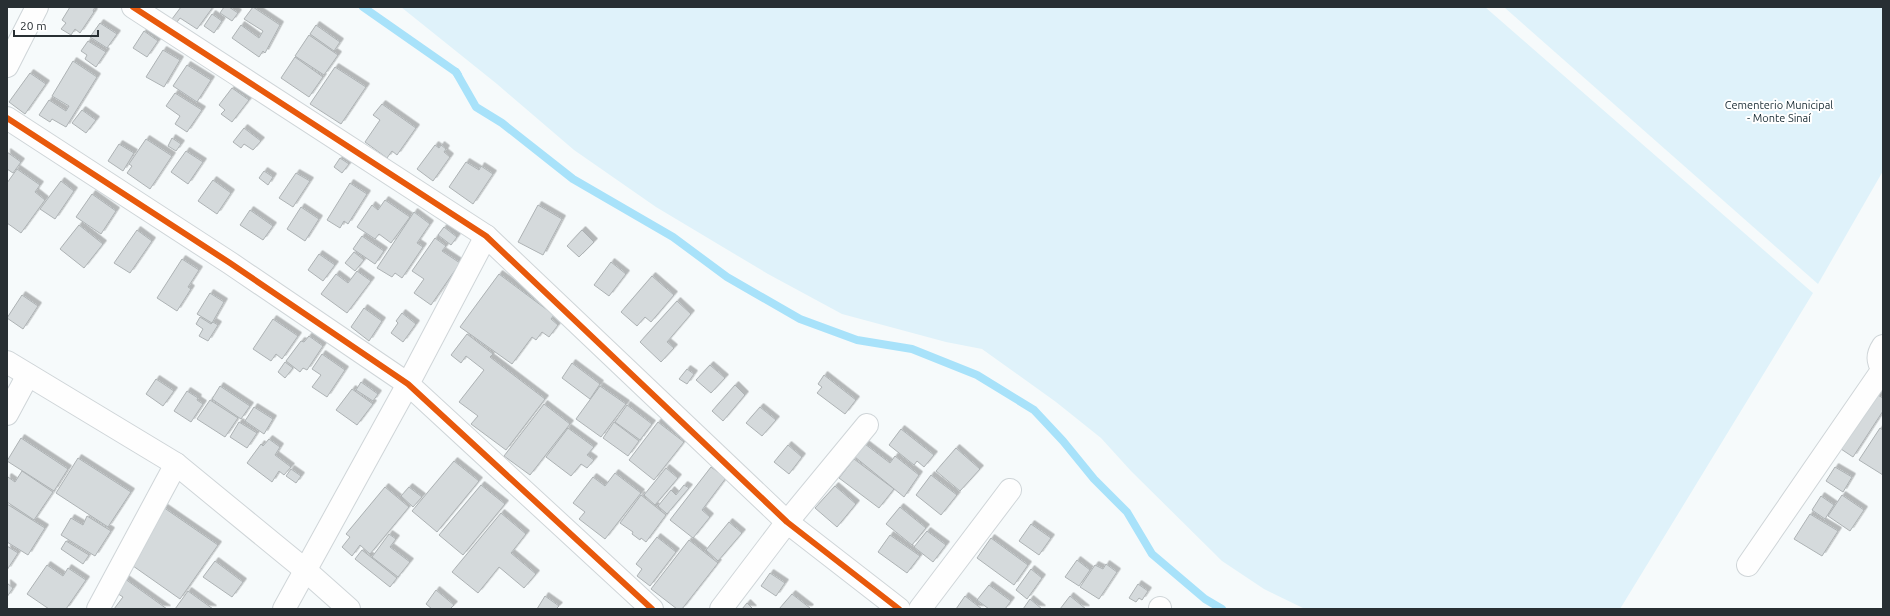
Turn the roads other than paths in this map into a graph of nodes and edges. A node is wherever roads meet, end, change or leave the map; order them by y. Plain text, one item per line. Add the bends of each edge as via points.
1 (37, 7) edge
2 (133, 7) edge
3 (7, 66) edge
4 (7, 118) edge
5 (486, 236) junction
6 (1883, 346) edge
7 (7, 362) edge
8 (1883, 369) edge
9 (28, 375) junction
10 (408, 384) junction
11 (7, 414) edge
12 (867, 424) dead end
13 (176, 464) junction
14 (1010, 490) dead end
15 (787, 522) junction
16 (1748, 565) dead end
17 (304, 569) junction
18 (98, 609) edge
19 (284, 609) edge
20 (348, 609) edge
21 (652, 609) edge
22 (721, 609) edge
23 (899, 609) edge
24 (920, 609) edge

1 - 3 street
2 - 5 street
4 - 10 street via 230,263
5 - 10 street
5 - 15 street
6 - 8 street via 1878,361
7 - 9 street
8 - 16 street
9 - 11 street
9 - 13 street
10 - 17 street
10 - 21 street
12 - 15 street
13 - 17 street
13 - 18 street
14 - 24 street
15 - 22 street
15 - 23 street
17 - 19 street
17 - 20 street

